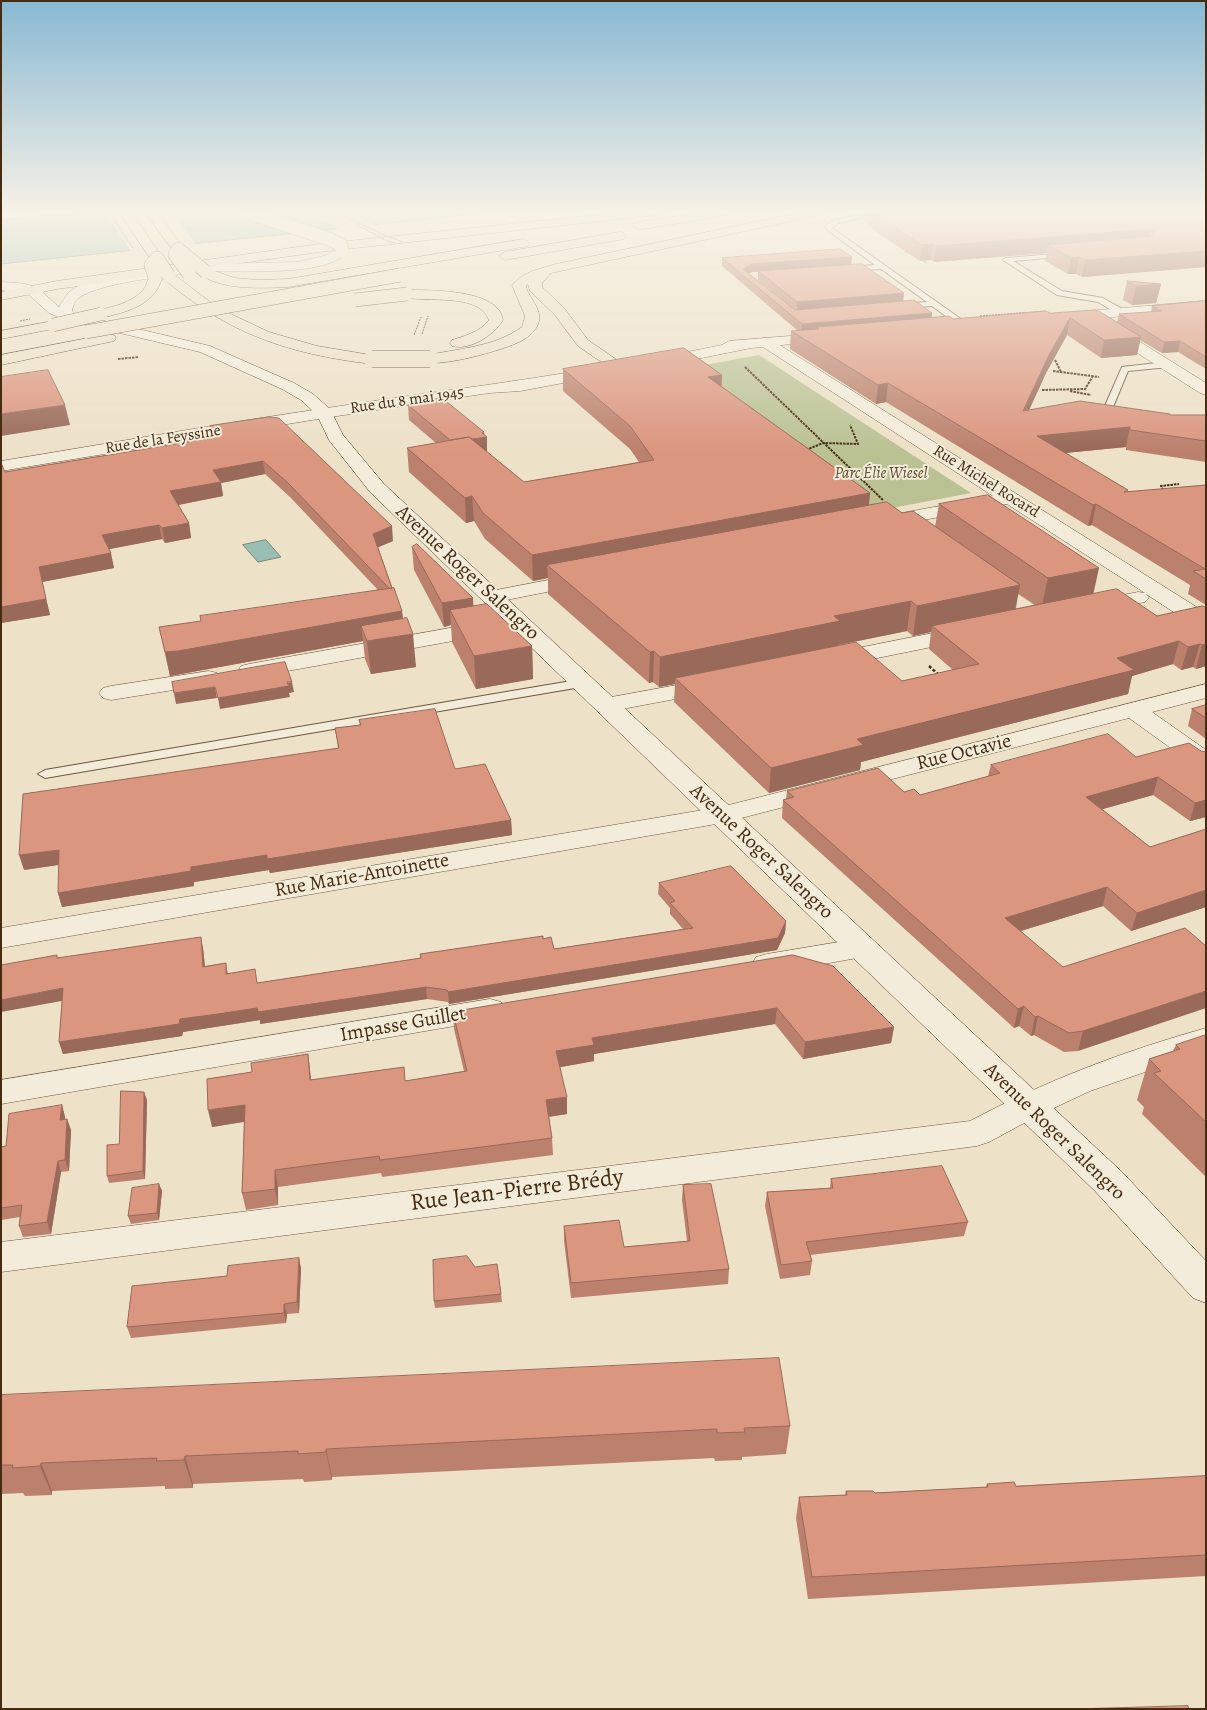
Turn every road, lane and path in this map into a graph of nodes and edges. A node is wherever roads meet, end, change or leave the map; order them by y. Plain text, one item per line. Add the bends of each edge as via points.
1 (28, 292) edge
2 (34, 292) edge
3 (80, 292) edge
4 (151, 292) edge
5 (186, 292) edge
6 (211, 292) edge
7 (330, 292) edge
8 (342, 292) edge
9 (371, 292) edge
10 (434, 292) edge
11 (521, 292) edge
12 (539, 292) edge
13 (916, 292) edge
14 (1058, 292) edge
15 (1, 296) edge
16 (345, 302) dead end
17 (933, 304) junction
18 (1206, 305) edge
19 (890, 307) edge
20 (1121, 312) junction
21 (261, 314) dead end
22 (1054, 314) joint
23 (1088, 315) junction
24 (70, 317) junction
25 (973, 323) junction
26 (941, 328) edge
27 (156, 329) junction
28 (1, 335) edge
29 (847, 336) edge
30 (756, 343) junction
31 (1, 348) edge
32 (429, 353) junction
33 (374, 354) junction
34 (1, 360) edge
35 (1055, 360) edge
36 (627, 364) junction
37 (742, 364) dead end
38 (1166, 365) junction
39 (1053, 371) edge
40 (1061, 372) junction
41 (1093, 376) junction
42 (1120, 380) junction
43 (1042, 390) edge
44 (1064, 390) junction
45 (1206, 390) edge
46 (1111, 399) junction
47 (324, 412) junction
48 (1125, 415) edge
49 (854, 420) dead end
50 (823, 443) junction
51 (806, 450) edge
52 (1, 466) edge
53 (1179, 484) dead end
54 (1155, 490) edge
55 (1011, 498) junction
56 (892, 511) junction
57 (859, 526) edge
58 (915, 532) edge
59 (606, 575) edge
60 (491, 596) junction
61 (1138, 598) dead end
62 (1073, 612) edge
63 (518, 622) junction
64 (1206, 623) edge
65 (990, 629) edge
66 (905, 646) junction
67 (810, 665) edge
68 (940, 676) edge
69 (583, 682) junction
70 (728, 682) edge
71 (1206, 691) edge
72 (111, 693) dead end
73 (606, 705) junction
74 (1134, 710) junction
75 (1206, 762) edge
76 (45, 774) dead end
77 (722, 814) junction
78 (1, 938) edge
79 (863, 948) junction
80 (738, 969) edge
81 (522, 1005) edge
82 (1206, 1039) edge
83 (1, 1092) edge
84 (1027, 1106) junction
85 (1, 1256) edge
86 (1206, 1287) edge

1 - 15 highway
2 - 24 street via 54,310
3 - 24 street via 66,305 65,311
4 - 28 highway, bridge via 136,302 101,314
5 - 33 highway via 216,313 264,336 330,354
6 - 33 highway, bridge via 271,325
7 - 31 highway, bridge
8 - 27 highway
9 - 16 highway, bridge
10 - 32 highway via 487,307 496,317 489,330
11 - 32 highway via 532,319 525,332 484,350
12 - 36 highway via 559,311 583,343
13 - 17 lane
14 - 20 lane via 1100,300
17 - 19 lane
17 - 25 lane
18 - 20 street
20 - 23 street
21 - 27 highway
22 - 23 street
22 - 25 path
23 - 38 street
24 - 47 street via 204,349 288,386
25 - 26 street
27 - 34 highway
29 - 30 street, Rue du 8 mai 1945
30 - 36 street, Rue du 8 mai 1945 via 700,348
30 - 55 street, Rue Michel Rocard
32 - 33 highway, bridge
35 - 40 path
36 - 47 street, Rue du 8 mai 1945 via 520,386
37 - 50 path
38 - 42 lane via 1125,369
38 - 45 street
39 - 40 path
40 - 41 path
41 - 42 path
41 - 44 path via 1085,389
42 - 46 lane
43 - 44 path
44 - 46 path
46 - 48 lane via 1108,408
47 - 52 street, Rue de la Feyssine
47 - 60 street, Avenue Roger Salengro via 335,436 377,488
49 - 50 path via 850,424 858,444
50 - 51 path
50 - 56 path
53 - 54 path
55 - 56 street
55 - 64 street, Rue Michel Rocard
56 - 57 street
56 - 58 street
59 - 60 street
60 - 63 street, Avenue Roger Salengro
61 - 62 street
63 - 69 street, Avenue Roger Salengro
63 - 72 street via 183,683
65 - 66 street
66 - 67 street
66 - 68 path
69 - 73 street, Avenue Roger Salengro
69 - 76 lane via 510,700
70 - 73 street
71 - 74 street, Rue Octavie
73 - 77 street, Avenue Roger Salengro
74 - 75 street
74 - 77 street, Rue Octavie
77 - 78 street, Rue Marie-Antoinette
77 - 79 street, Avenue Roger Salengro
79 - 80 street
79 - 84 street, Avenue Roger Salengro
81 - 83 street, Impasse Guillet
82 - 84 street, Rue Jean-Pierre Brédy via 1078,1083
84 - 85 street, Rue Jean-Pierre Brédy via 976,1133
84 - 86 street, Avenue Roger Salengro via 1108,1181

